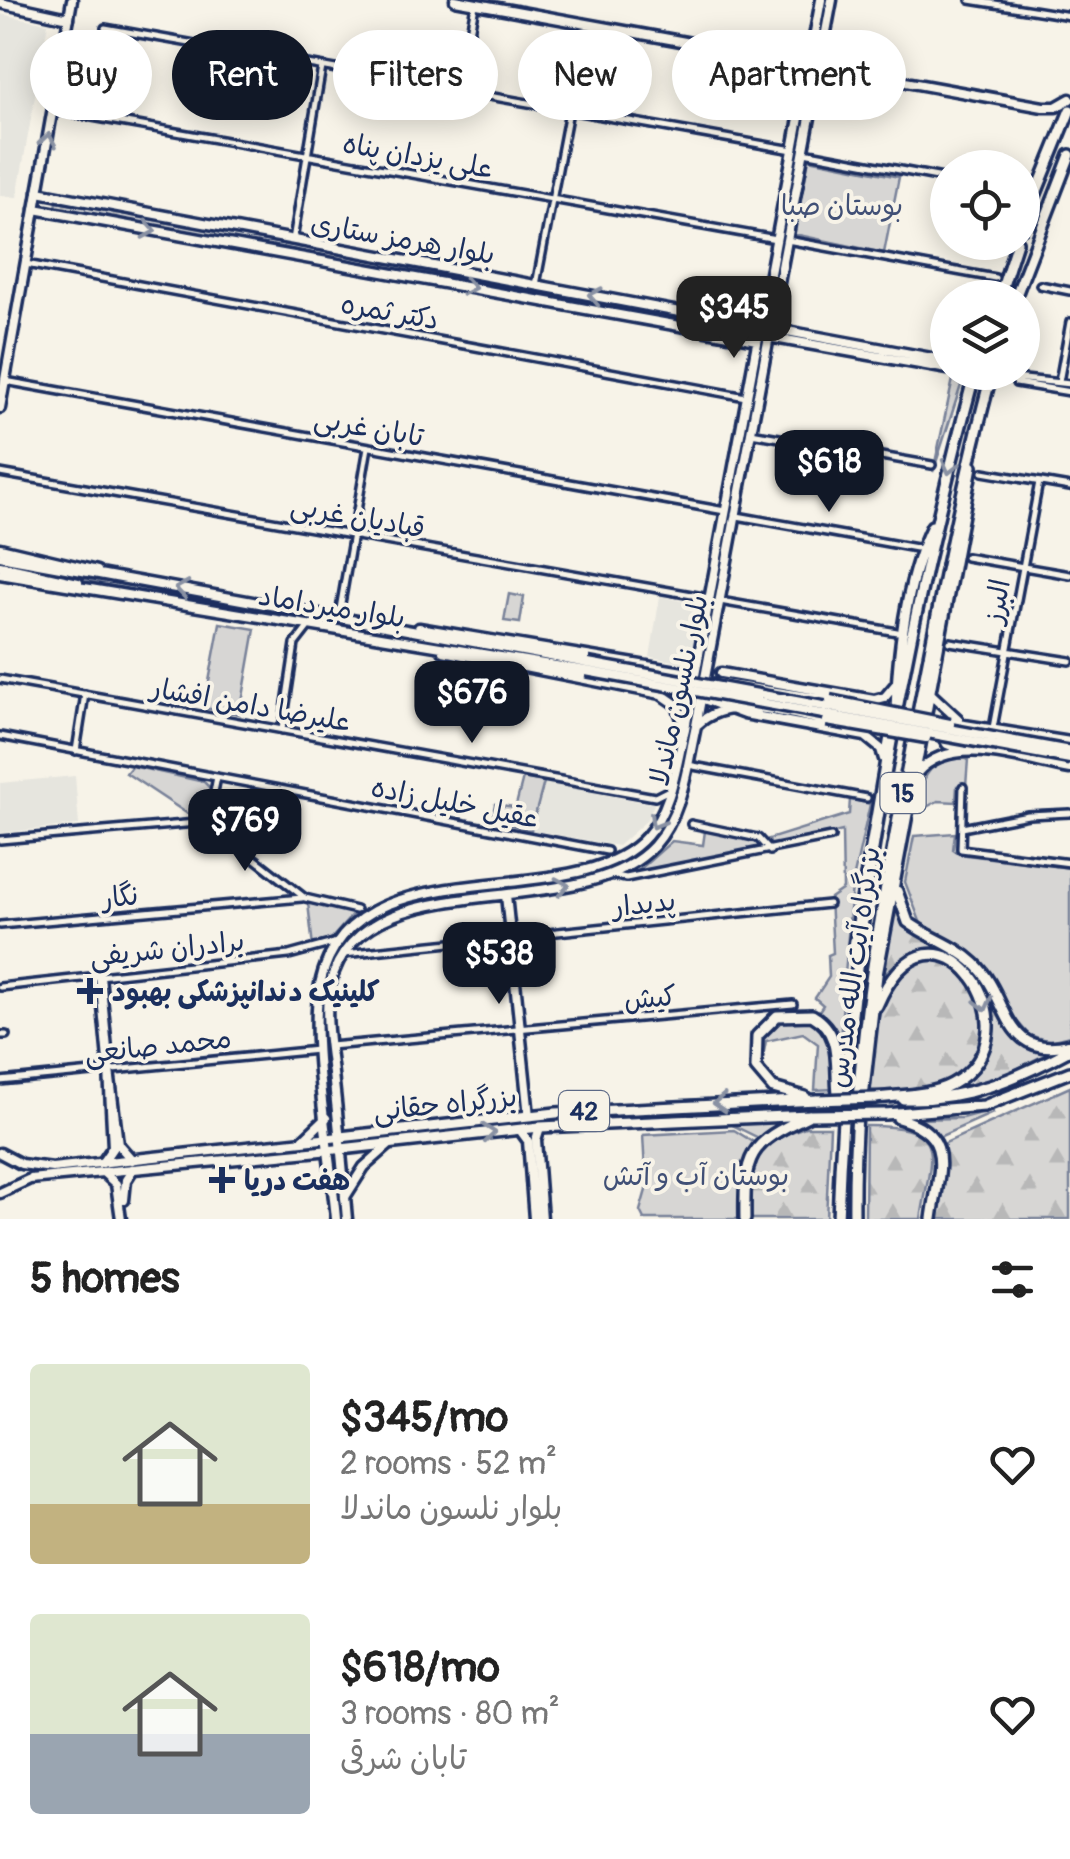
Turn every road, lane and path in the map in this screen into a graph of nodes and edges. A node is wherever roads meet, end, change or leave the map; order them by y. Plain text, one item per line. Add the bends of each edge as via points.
1 (72, 0) edge
2 (454, 0) edge
3 (821, 0) edge
4 (832, 0) edge
5 (970, 0) edge
6 (1049, 0) edge
7 (475, 2) edge
8 (0, 4) edge
9 (1047, 12) junction
10 (1070, 16) edge
11 (69, 18) junction
12 (105, 28) dead end
13 (67, 30) edge
14 (470, 30) edge
15 (815, 30) edge
16 (827, 30) edge
17 (672, 39) edge
18 (322, 66) junction
19 (333, 68) edge
20 (906, 82) edge
21 (1070, 99) edge
22 (1070, 110) edge
23 (51, 120) edge
24 (108, 120) edge
25 (567, 120) edge
26 (625, 120) edge
27 (799, 120) edge
28 (810, 120) edge
29 (793, 150) junction
30 (804, 152) junction
31 (307, 156) junction
32 (1070, 156) edge
33 (930, 176) edge
34 (1040, 184) edge
35 (38, 192) junction
36 (56, 196) junction
37 (552, 199) junction
38 (36, 209) junction
39 (53, 212) junction
40 (776, 239) junction
41 (293, 240) junction
42 (787, 240) junction
43 (26, 264) junction
44 (995, 278) dead end
45 (769, 279) junction
46 (780, 280) junction
47 (1022, 280) edge
48 (536, 285) junction
49 (1040, 285) dead end
50 (1070, 291) edge
51 (1070, 322) edge
52 (745, 324) junction
53 (760, 327) junction
54 (775, 334) junction
55 (742, 338) junction
56 (757, 340) junction
57 (930, 358) edge
58 (930, 365) edge
59 (5, 381) junction
60 (1040, 381) edge
61 (1059, 382) junction
62 (1070, 384) edge
63 (1040, 385) edge
64 (971, 390) edge
65 (987, 390) edge
66 (1070, 392) edge
67 (747, 397) junction
68 (0, 408) edge
69 (751, 433) junction
70 (972, 444) junction
71 (368, 447) junction
72 (932, 465) dead end
73 (983, 472) dead end
74 (0, 473) edge
75 (1039, 482) junction
76 (1070, 488) edge
77 (940, 510) junction
78 (726, 512) junction
79 (736, 516) junction
80 (353, 535) junction
81 (0, 548) edge
82 (916, 548) dead end
83 (5, 557) edge
84 (966, 557) dead end
85 (0, 566) edge
86 (1023, 567) junction
87 (1070, 574) edge
88 (106, 575) junction
89 (0, 578) edge
90 (88, 588) junction
91 (226, 595) junction
92 (709, 598) junction
93 (720, 601) junction
94 (235, 612) junction
95 (339, 616) junction
96 (309, 626) junction
97 (406, 628) junction
98 (898, 632) dead end
99 (950, 642) dead end
100 (430, 645) junction
101 (1007, 651) junction
102 (710, 655) junction
103 (1070, 660) edge
104 (587, 666) junction
105 (653, 666) junction
106 (695, 674) junction
107 (721, 674) junction
108 (0, 679) edge
109 (728, 682) junction
110 (896, 684) junction
111 (693, 686) junction
112 (647, 691) junction
113 (85, 694) junction
114 (932, 695) junction
115 (700, 702) junction
116 (690, 704) junction
117 (727, 709) junction
118 (966, 723) junction
119 (696, 726) junction
120 (993, 728) junction
121 (282, 730) junction
122 (685, 730) junction
123 (1032, 735) junction
124 (0, 736) edge
125 (865, 736) junction
126 (977, 738) junction
127 (1058, 739) junction
128 (1070, 742) edge
129 (76, 750) junction
130 (962, 750) junction
131 (1070, 750) edge
132 (884, 759) junction
133 (1070, 759) edge
134 (1025, 761) junction
135 (687, 765) junction
136 (1066, 768) edge
137 (917, 774) junction
138 (216, 777) junction
139 (963, 787) dead end
140 (670, 790) junction
141 (867, 798) dead end
142 (1070, 813) edge
143 (208, 822) junction
144 (691, 824) dead end
145 (962, 828) junction
146 (832, 837) dead end
147 (0, 840) edge
148 (608, 851) dead end
149 (770, 851) junction
150 (1070, 863) edge
151 (899, 865) junction
152 (612, 875) junction
153 (506, 895) junction
154 (304, 898) junction
155 (828, 904) dead end
156 (356, 910) dead end
157 (0, 925) edge
158 (365, 931) junction
159 (510, 936) junction
160 (337, 942) junction
161 (385, 949) junction
162 (344, 954) junction
163 (855, 969) junction
164 (100, 976) junction
165 (0, 986) edge
166 (793, 1004) dead end
167 (875, 1013) junction
168 (520, 1028) junction
169 (863, 1032) junction
170 (330, 1046) junction
171 (1070, 1047) edge
172 (320, 1050) junction
173 (109, 1070) junction
174 (1070, 1072) edge
175 (0, 1081) edge
176 (876, 1098) junction
177 (817, 1100) junction
178 (886, 1114) junction
179 (810, 1115) junction
180 (528, 1116) junction
181 (326, 1118) junction
182 (843, 1122) junction
183 (540, 1127) junction
184 (520, 1130) junction
185 (856, 1133) junction
186 (336, 1140) junction
187 (299, 1142) junction
188 (392, 1143) junction
189 (0, 1153) edge
190 (132, 1164) junction
191 (102, 1167) junction
192 (0, 1193) edge
193 (345, 1197) junction
194 (854, 1217) edge
195 (123, 1219) edge
196 (336, 1219) edge
197 (347, 1219) edge
198 (534, 1219) edge
199 (542, 1219) edge
200 (744, 1219) edge
201 (835, 1219) edge
202 (932, 1219) edge

1 - 11 main road
2 - 7 main road
3 - 15 main road, بلوار نلسون ماندلا
4 - 16 main road, بلوار نلسون ماندلا
5 - 9 street
6 - 9 street
7 - 14 street
7 - 17 main road
8 - 11 main road
9 - 10 street
11 - 13 main road
12 - 18 street
18 - 19 street
18 - 31 street
20 - 21 main road via 1044,107
22 - 34 highway
35 -> 23 main road
24 - 31 street, علی یزدان پناه
25 - 37 street
26 - 29 street
27 - 29 main road, بلوار نلسون ماندلا
28 - 30 main road, بلوار نلسون ماندلا
29 - 40 main road, بلوار نلسون ماندلا
30 - 33 street
30 - 42 main road, بلوار نلسون ماندلا
31 - 37 street, علی یزدان پناه
31 - 41 street
32 - 47 highway
35 - 36 main road, بلوار هرمز ستاری
35 - 38 main road
36 - 39 main road
36 - 41 main road, بلوار هرمز ستاری
37 - 40 street, علی یزدان پناه
37 - 48 street
38 - 39 main road, بلوار هرمز ستاری
38 - 43 main road
39 -> 55 main road, بلوار هرمز ستاری
40 - 45 main road, بلوار نلسون ماندلا
41 - 48 main road, بلوار هرمز ستاری
42 - 44 street
42 - 46 main road, بلوار نلسون ماندلا
43 - 59 main road
43 - 67 street, دکتر ثمره
45 - 46 main road
45 - 53 main road, بلوار نلسون ماندلا
46 - 54 main road, بلوار نلسون ماندلا
52 -> 48 main road, بلوار هرمز ستاری
49 - 50 street
51 - 61 street
52 - 53 main road, بلوار هرمز ستاری
52 - 55 main road
53 - 56 main road, بلوار نلسون ماندلا
54 - 57 main road
54 - 58 main road
54 - 69 main road, بلوار نلسون ماندلا
55 - 56 main road, بلوار هرمز ستاری
56 - 67 main road, بلوار نلسون ماندلا
59 - 68 main road
59 - 71 street, تابان غربی
60 - 61 street
61 - 62 street
63 - 66 street
64 -> 77 highway, بزرگراه آیت الله مدرس / 15
65 - 70 highway, بزرگراه آیت الله مدرس / 15
67 - 78 main road, بلوار نلسون ماندلا
69 - 72 street
69 - 79 main road, بلوار نلسون ماندلا
70 - 114 highway
70 - 169 highway, بزرگراه آیت الله مدرس / 15 via 878,923
71 - 78 street, تابان غربی
71 - 80 street
73 - 75 street
74 - 80 street, قبادیان غربی
75 - 76 street
75 - 86 street, البرز
77 - 110 highway via 920,555
77 - 163 highway, بزرگراه آیت الله مدرس / 15
78 - 92 main road, بلوار نلسون ماندلا
79 - 82 street
79 - 93 main road, بلوار نلسون ماندلا
80 - 92 street, قبادیان غربی
80 - 95 street
81 - 88 main road via 87,565
83 - 88 main road, بلوار میرداماد
84 - 86 street
85 - 90 main road
86 - 87 street
86 - 101 street, البرز
91 -> 88 main road, بلوار میرداماد
89 - 90 main road, بلوار میرداماد
90 - 94 main road, بلوار میرداماد
91 - 94 main road via 210,602
91 - 95 main road, بلوار میرداماد
92 - 106 main road, بلوار نلسون ماندلا
93 - 98 street
93 - 102 main road, بلوار نلسون ماندلا
94 - 96 main road, بلوار میرداماد
95 - 97 main road, بلوار میرداماد
96 - 100 main road, بلوار میرداماد
96 - 121 street via 296,644
97 - 104 main road, بلوار میرداماد
97 - 105 main road
99 - 101 street
100 - 104 main road, بلوار میرداماد
100 - 112 main road via 455,656
101 - 103 street
101 - 120 street, البرز
102 - 107 main road
102 - 115 main road, بلوار نلسون ماندلا
104 - 126 main road, بلوار میرداماد, bridge
105 - 106 main road
105 - 112 main road via 660,680
106 - 111 main road, بلوار نلسون ماندلا
107 - 109 main road
107 - 110 main road via 874,700
108 - 113 street, علیرضا دامن افشار
109 - 125 main road via 714,688 723,702 753,697 855,716
109 - 126 main road, bridge via 932,719
110 - 132 highway
111 - 115 main road
111 - 116 main road, بلوار نلسون ماندلا
112 - 122 main road via 677,704
113 - 121 street, علیرضا دامن افشار
113 - 129 street
114 - 118 main road
114 - 137 highway
115 - 116 main road
115 - 117 main road
115 - 119 main road, بلوار نلسون ماندلا
116 - 122 main road, بلوار نلسون ماندلا
117 - 119 main road
117 - 125 main road
117 - 126 main road, bridge
118 - 120 main road
118 - 130 main road via 948,721 942,728 944,742
119 - 135 main road, بلوار نلسون ماندلا
120 - 123 main road
121 - 140 street, علیرضا دامن افشار via 655,797
122 - 140 main road, بلوار نلسون ماندلا
123 - 127 main road
123 - 134 main road via 1037,750
124 - 129 street, عقیل خلیل زاده
125 - 132 main road
126 - 131 main road, بلوار میرداماد, bridge
126 - 133 main road, بلوار میرداماد, bridge
127 - 128 main road
127 - 136 main road via 1050,754
129 - 138 street, عقیل خلیل زاده
130 - 134 main road
130 - 137 main road via 935,758
132 - 163 highway via 852,935
134 - 136 main road
135 - 141 street
135 - 152 main road, بلوار نلسون ماندلا via 665,832 636,862
137 - 151 highway
138 - 143 street
138 - 148 street, عقیل خلیل زاده
139 - 145 street
140 -> 160 main road, بلوار نلسون ماندلا via 650,832 617,858 401,899 356,922
142 - 145 street
143 - 147 street
143 - 154 street
144 - 149 street via 758,838
145 - 150 street via 961,849
146 - 149 street
149 - 152 street via 626,878
151 - 167 highway
151 - 171 highway via 898,893 908,922 966,956 990,979 1008,1022 1025,1041
153 -> 152 main road, بلوار نلسون ماندلا
153 - 158 main road, بلوار نلسون ماندلا via 402,912
153 - 159 main road
154 - 156 street
154 - 157 street, نگار
155 - 159 street, پدیدار
158 - 161 street via 370,944
158 - 162 main road, بلوار نلسون ماندلا
159 - 161 street, پدیدار
159 - 168 main road
160 - 164 street, برادران شریفی via 289,955
160 - 172 main road, بلوار نلسون ماندلا via 320,984
161 - 162 street, پدیدار
162 - 170 main road, بلوار نلسون ماندلا via 330,985
163 - 182 highway, بزرگراه آیت الله مدرس / 15
164 - 165 street, برادران شریفی
164 - 173 main road
166 - 168 street, کیش
167 - 169 highway
167 -> 176 highway via 900,965 936,954 976,979 988,1021 980,1056 960,1079 935,1090
167 - 185 highway
168 - 170 street, کیش
168 - 180 main road
169 - 185 highway, بزرگراه آیت الله مدرس / 15
170 - 186 main road, بلوار نلسون ماندلا
171 - 176 highway, بزرگراه حقانی / 42 via 1012,1079 962,1096
172 - 173 street, محمد صانعی
172 - 181 main road, بلوار نلسون ماندلا
173 - 175 street, محمد صانعی
173 - 190 main road via 118,1144
173 - 191 main road via 114,1148
174 - 178 highway, بزرگراه حقانی / 42 via 984,1106
176 - 177 highway, بزرگراه حقانی / 42, bridge
177 -> 180 highway, بزرگراه حقانی / 42
177 - 182 highway via 773,1088 758,1074 757,1036 777,1016 812,1015 830,1031
178 - 179 highway, بزرگراه حقانی / 42, bridge
178 - 202 highway via 920,1125 936,1139
179 - 183 highway, بزرگراه حقانی / 42
179 - 200 highway via 752,1152 745,1168
180 - 186 highway, بزرگراه حقانی / 42
181 - 186 main road, بلوار نلسون ماندلا
181 - 187 main road
182 - 201 highway, بزرگراه آیت الله مدرس / 15
183 - 184 highway, بزرگراه حقانی / 42
183 - 199 main road
188 -> 184 highway, بزرگراه حقانی / 42
184 - 198 main road via 528,1141
185 - 194 highway, بزرگراه آیت الله مدرس / 15
186 - 187 main road, بزرگراه حقانی / 42
186 - 188 highway, بزرگراه حقانی / 42
186 - 190 main road, بزرگراه حقانی / 42
186 - 193 main road, بلوار نلسون ماندلا
186 - 196 main road, بلوار نلسون ماندلا
187 - 190 main road, بزرگراه حقانی / 42
188 - 193 main road via 364,1167
189 - 191 main road, بزرگراه حقانی / 42 via 30,1166
190 - 191 main road, بزرگراه حقانی / 42
190 - 195 main road
191 - 192 main road, بزرگراه حقانی / 42 via 30,1179
191 - 195 main road via 116,1184
193 - 197 main road, بلوار نلسون ماندلا

